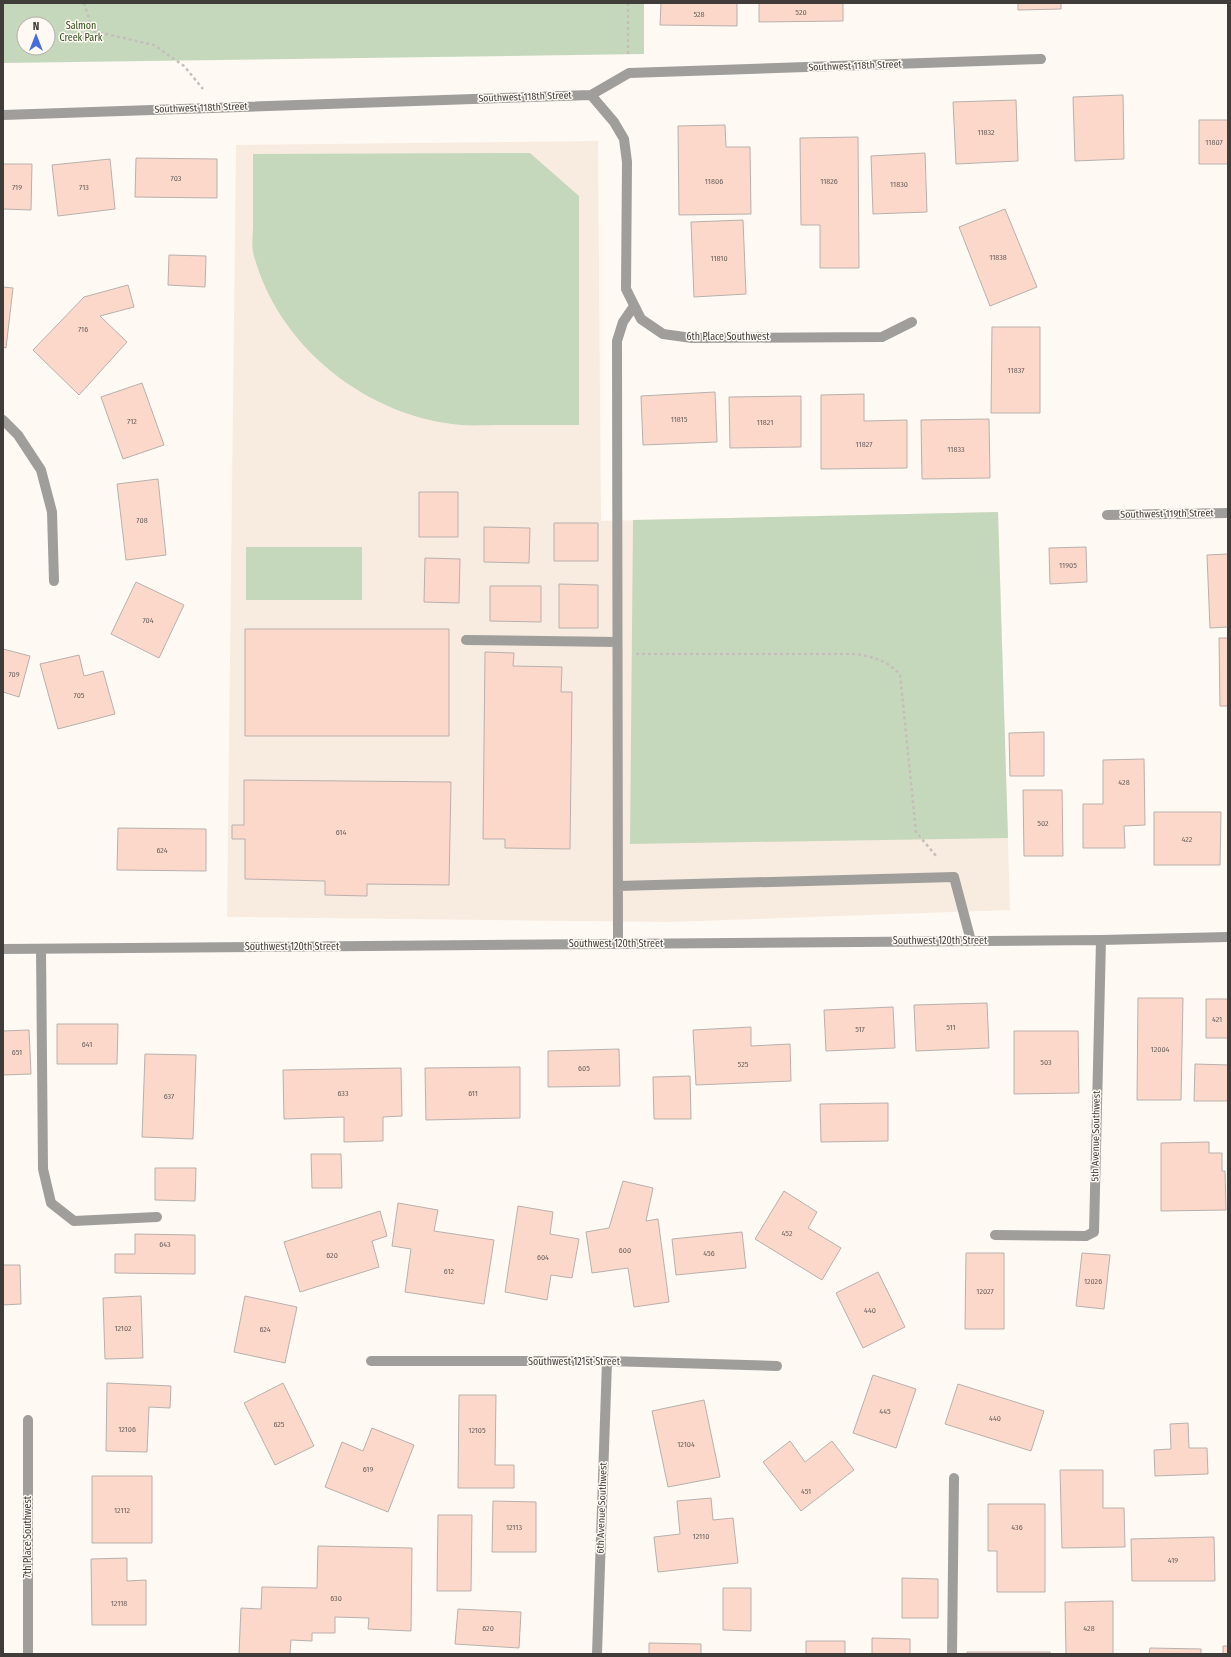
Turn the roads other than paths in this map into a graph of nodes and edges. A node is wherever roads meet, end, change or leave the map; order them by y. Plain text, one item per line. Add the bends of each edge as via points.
1 (1041, 59) dead end
2 (591, 95) junction
3 (3, 115) edge
4 (634, 306) junction
5 (912, 322) dead end
6 (3, 420) edge
7 (1228, 514) edge
8 (1107, 515) dead end
9 (54, 582) dead end
10 (466, 640) dead end
11 (617, 642) junction
12 (618, 886) junction
13 (1228, 937) edge
14 (1101, 940) junction
15 (971, 941) junction
16 (618, 944) junction
17 (3, 949) edge
18 (41, 949) junction
19 (157, 1217) dead end
20 (995, 1235) dead end
21 (371, 1361) dead end
22 (607, 1361) junction
23 (776, 1366) dead end
24 (28, 1420) dead end
25 (954, 1478) dead end
26 (28, 1654) edge
27 (597, 1654) edge
28 (952, 1654) edge

1 - 2 street, Southwest 118th Street via 629,73
2 - 3 street, Southwest 118th Street
2 - 4 street, 6th Place Southwest via 614,122 624,139 627,162 626,289
4 - 5 street, 6th Place Southwest via 641,319 663,334 692,338 882,336
4 - 11 street via 623,322 617,341
6 - 9 street via 18,435 41,470 52,512
7 - 8 street, Southwest 119th Street
10 - 11 street
11 - 12 street
12 - 15 street via 954,877
12 - 16 street
13 - 14 street, Southwest 120th Street
14 - 15 street, Southwest 120th Street
14 - 20 street, 5th Avenue Southwest via 1094,1232 1086,1236
15 - 16 street, Southwest 120th Street
16 - 18 street, Southwest 120th Street
17 - 18 street, Southwest 120th Street
18 - 19 street via 43,1169 51,1204 74,1221
21 - 22 street, Southwest 121st Street
22 - 23 street, Southwest 121st Street
22 - 27 street, 6th Avenue Southwest
24 - 26 street, 7th Place Southwest
25 - 28 street

